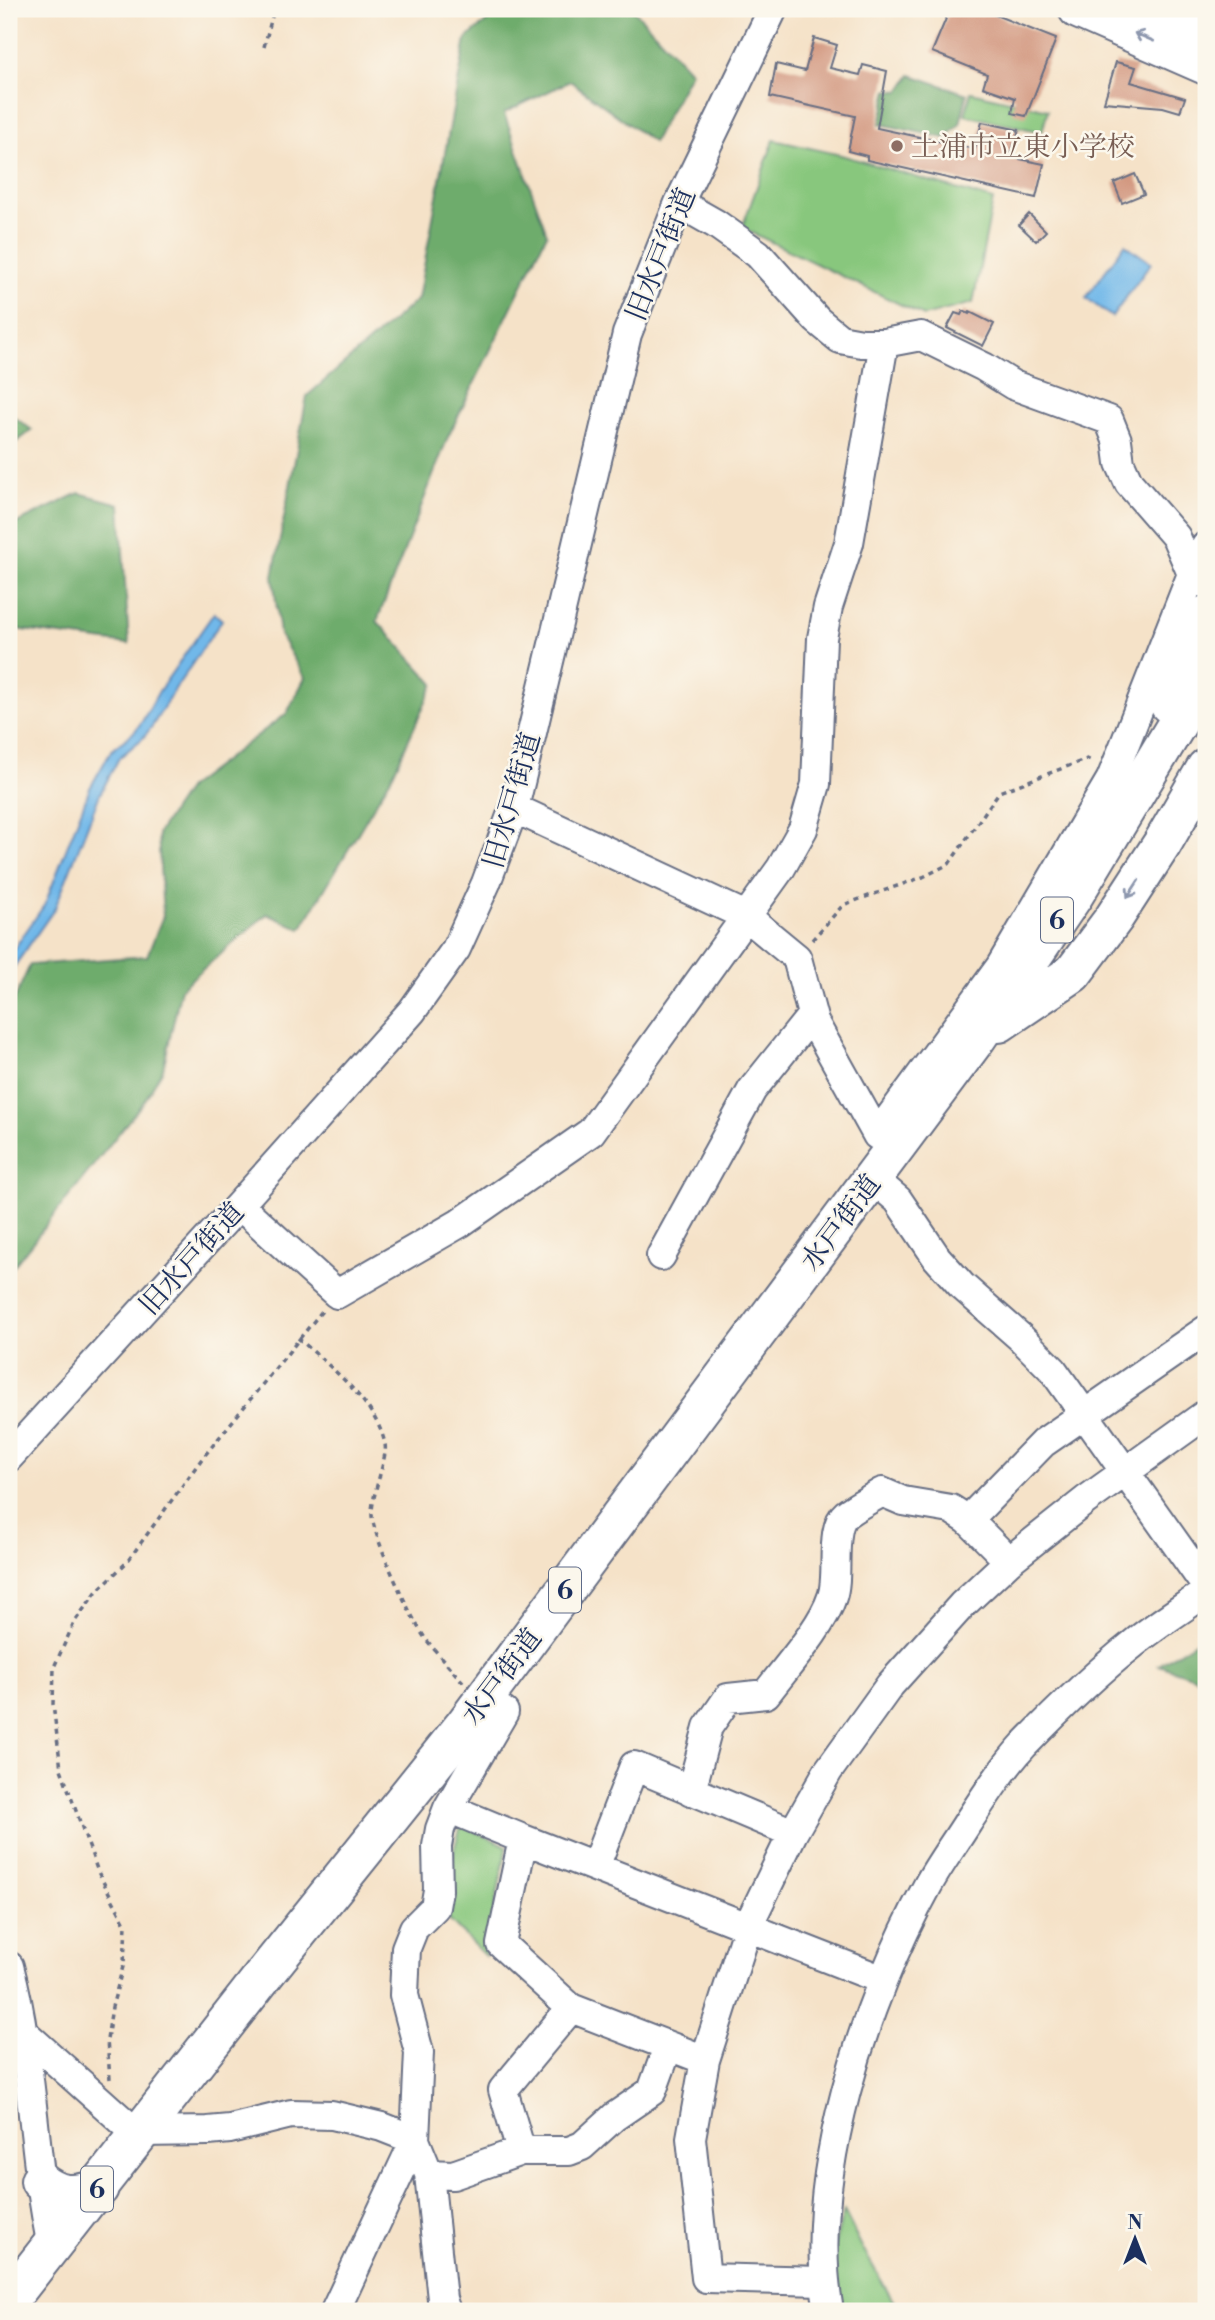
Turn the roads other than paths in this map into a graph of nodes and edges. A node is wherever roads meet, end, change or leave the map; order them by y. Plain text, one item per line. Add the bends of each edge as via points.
1 (774, 9) edge
2 (1078, 9) edge
3 (1151, 9) edge
4 (1206, 32) edge
5 (1206, 65) edge
6 (679, 203) junction
7 (884, 343) junction
8 (1206, 546) edge
9 (1199, 579) edge
10 (1206, 615) edge
11 (1206, 676) edge
12 (1206, 768) edge
13 (1124, 784) junction
14 (1206, 804) edge
15 (514, 807) junction
16 (1162, 844) junction
17 (746, 916) junction
18 (812, 1015) junction
19 (976, 1039) junction
20 (887, 1141) junction
21 (872, 1178) junction
22 (239, 1205) junction
23 (661, 1256) dead end
24 (1206, 1330) edge
25 (1086, 1414) junction
26 (1206, 1414) edge
27 (9, 1457) edge
28 (1126, 1472) junction
29 (968, 1520) junction
30 (1009, 1561) junction
31 (1206, 1586) edge
32 (1206, 1592) edge
33 (484, 1698) junction
34 (691, 1791) junction
35 (448, 1808) junction
36 (793, 1833) junction
37 (523, 1839) junction
38 (595, 1867) junction
39 (748, 1926) junction
40 (9, 1966) edge
41 (883, 1980) junction
42 (571, 2008) junction
43 (22, 2031) junction
44 (668, 2047) junction
45 (705, 2060) junction
46 (141, 2132) junction
47 (415, 2140) junction
48 (521, 2151) junction
49 (429, 2174) junction
50 (40, 2181) junction
51 (99, 2188) junction
52 (52, 2246) junction
53 (823, 2281) junction
54 (9, 2300) edge
55 (335, 2311) edge
56 (446, 2311) edge
57 (829, 2311) edge

1 - 6 street, 旧水戸街道
5 -> 2 highway
3 - 4 highway
6 - 7 street via 758,254 839,339
6 - 15 street, 旧水戸街道 via 627,334
7 - 9 street via 921,336 1013,385 1109,420 1129,483 1176,537
7 - 17 street via 849,543 822,638 816,784 803,829
8 - 9 street
9 - 13 street
10 - 13 highway
11 - 13 highway, 6
12 - 16 highway
13 - 19 highway, 6 via 1067,905
13 - 20 street
14 - 16 street
15 - 17 street
15 - 22 street, 旧水戸街道 via 456,949 412,1011
16 -> 19 highway via 1073,973
17 - 18 street via 797,958
17 - 22 street via 591,1132 460,1223 337,1294
18 - 20 street
18 - 23 street via 752,1090
19 - 20 highway, 水戸街道 / 6
20 - 21 highway, 水戸街道 / 6
21 - 25 street via 898,1200 962,1286 1054,1370
21 - 33 highway, 水戸街道 / 6
22 - 27 street, 旧水戸街道
24 - 25 street
25 - 28 street
25 - 29 street via 1043,1443
26 - 28 street
28 - 30 street
28 - 31 street
29 - 30 street
29 - 34 street via 951,1509 903,1501 882,1492 844,1515 837,1527 837,1577 822,1618 766,1694 728,1698 708,1727
30 - 36 street via 890,1685 828,1771
32 - 41 street via 1133,1644 1023,1746 929,1884
33 - 35 street via 504,1712
33 - 46 highway, 水戸街道 / 6
34 - 36 street
34 - 38 street via 634,1766
35 - 37 street
35 - 47 street via 437,1846 435,1907 414,1928 406,1948 404,1995 419,2052
36 - 39 street
37 - 38 street
37 - 42 street via 501,1944
38 - 39 street
39 - 41 street
39 - 45 street
40 - 43 street
41 - 53 street via 852,2073 828,2173
42 - 44 street
42 - 48 street via 503,2090
43 - 46 street via 126,2124
43 - 50 street
44 - 45 street
44 - 48 street via 652,2091 582,2146 569,2151
45 - 53 street via 691,2138 706,2278
46 - 47 street via 230,2129 291,2114 332,2115
46 - 51 highway, 水戸街道 / 6
47 - 49 street
47 - 55 street
48 - 49 street via 453,2175
49 - 56 street
50 - 51 highway via 72,2195
50 - 52 street
51 - 52 highway, 水戸街道 / 6
52 - 54 highway, 水戸街道 / 6
53 - 57 street

